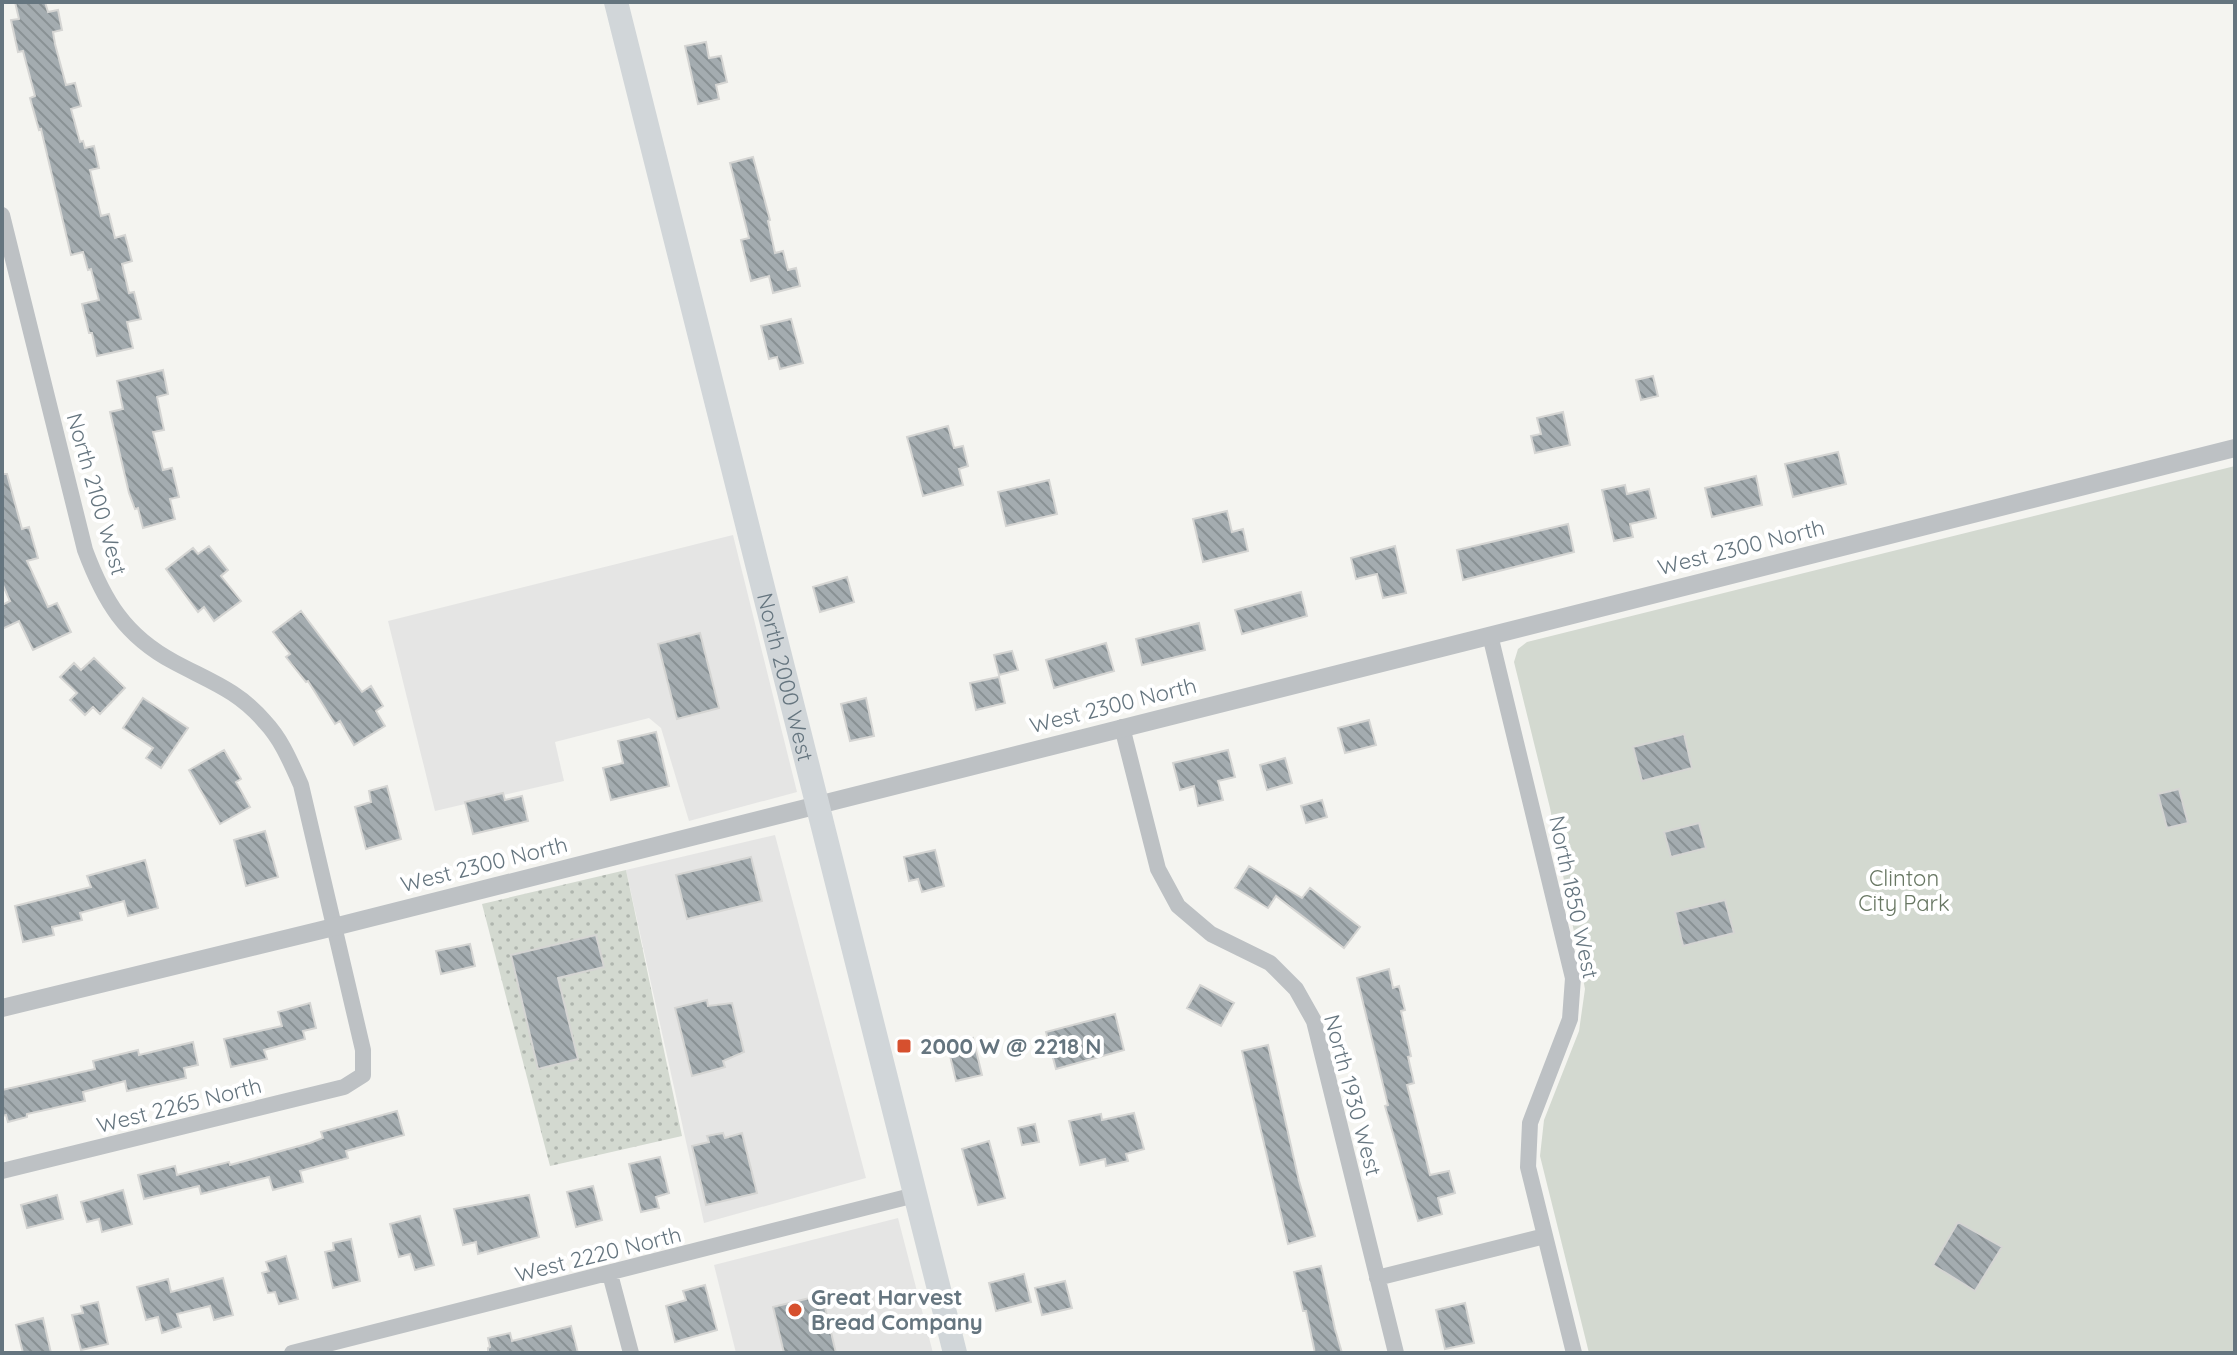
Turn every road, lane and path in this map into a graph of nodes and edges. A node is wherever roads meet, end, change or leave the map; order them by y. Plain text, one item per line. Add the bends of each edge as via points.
1 (616, 2) edge
2 (2, 215) edge
3 (2235, 448) edge
4 (1490, 635) junction
5 (1122, 727) junction
6 (817, 804) junction
7 (334, 927) junction
8 (2, 1008) edge
9 (363, 1075) joint
10 (2, 1171) edge
11 (915, 1195) junction
12 (1545, 1236) junction
13 (610, 1274) junction
14 (1377, 1278) junction
15 (292, 1353) edge
16 (631, 1353) edge
17 (955, 1353) edge
18 (1396, 1353) edge
19 (1574, 1353) edge

1 - 6 main road, North 2000 West
2 - 7 street, North 2100 West via 85,550 99,587 119,618 148,646 240,698 285,750 301,785
3 - 4 street, West 2300 North
4 - 5 street, West 2300 North
4 - 12 street, North 1850 West via 1573,978 1570,1019 1530,1123 1528,1167
5 - 6 street, West 2300 North
5 - 14 street, North 1930 West via 1158,869 1178,906 1211,934 1270,963 1296,989 1314,1021
6 - 7 street, West 2300 North
6 - 11 main road, North 2000 West
7 - 8 street, West 2300 North
7 - 9 street, North 2100 West via 363,1050
9 - 10 street, West 2265 North via 344,1087
11 - 13 street, West 2220 North
11 - 17 main road, North 2000 West
12 - 14 street
12 - 19 street, North 1850 West
13 - 15 street, West 2220 North
13 - 16 street
14 - 18 street, North 1930 West

